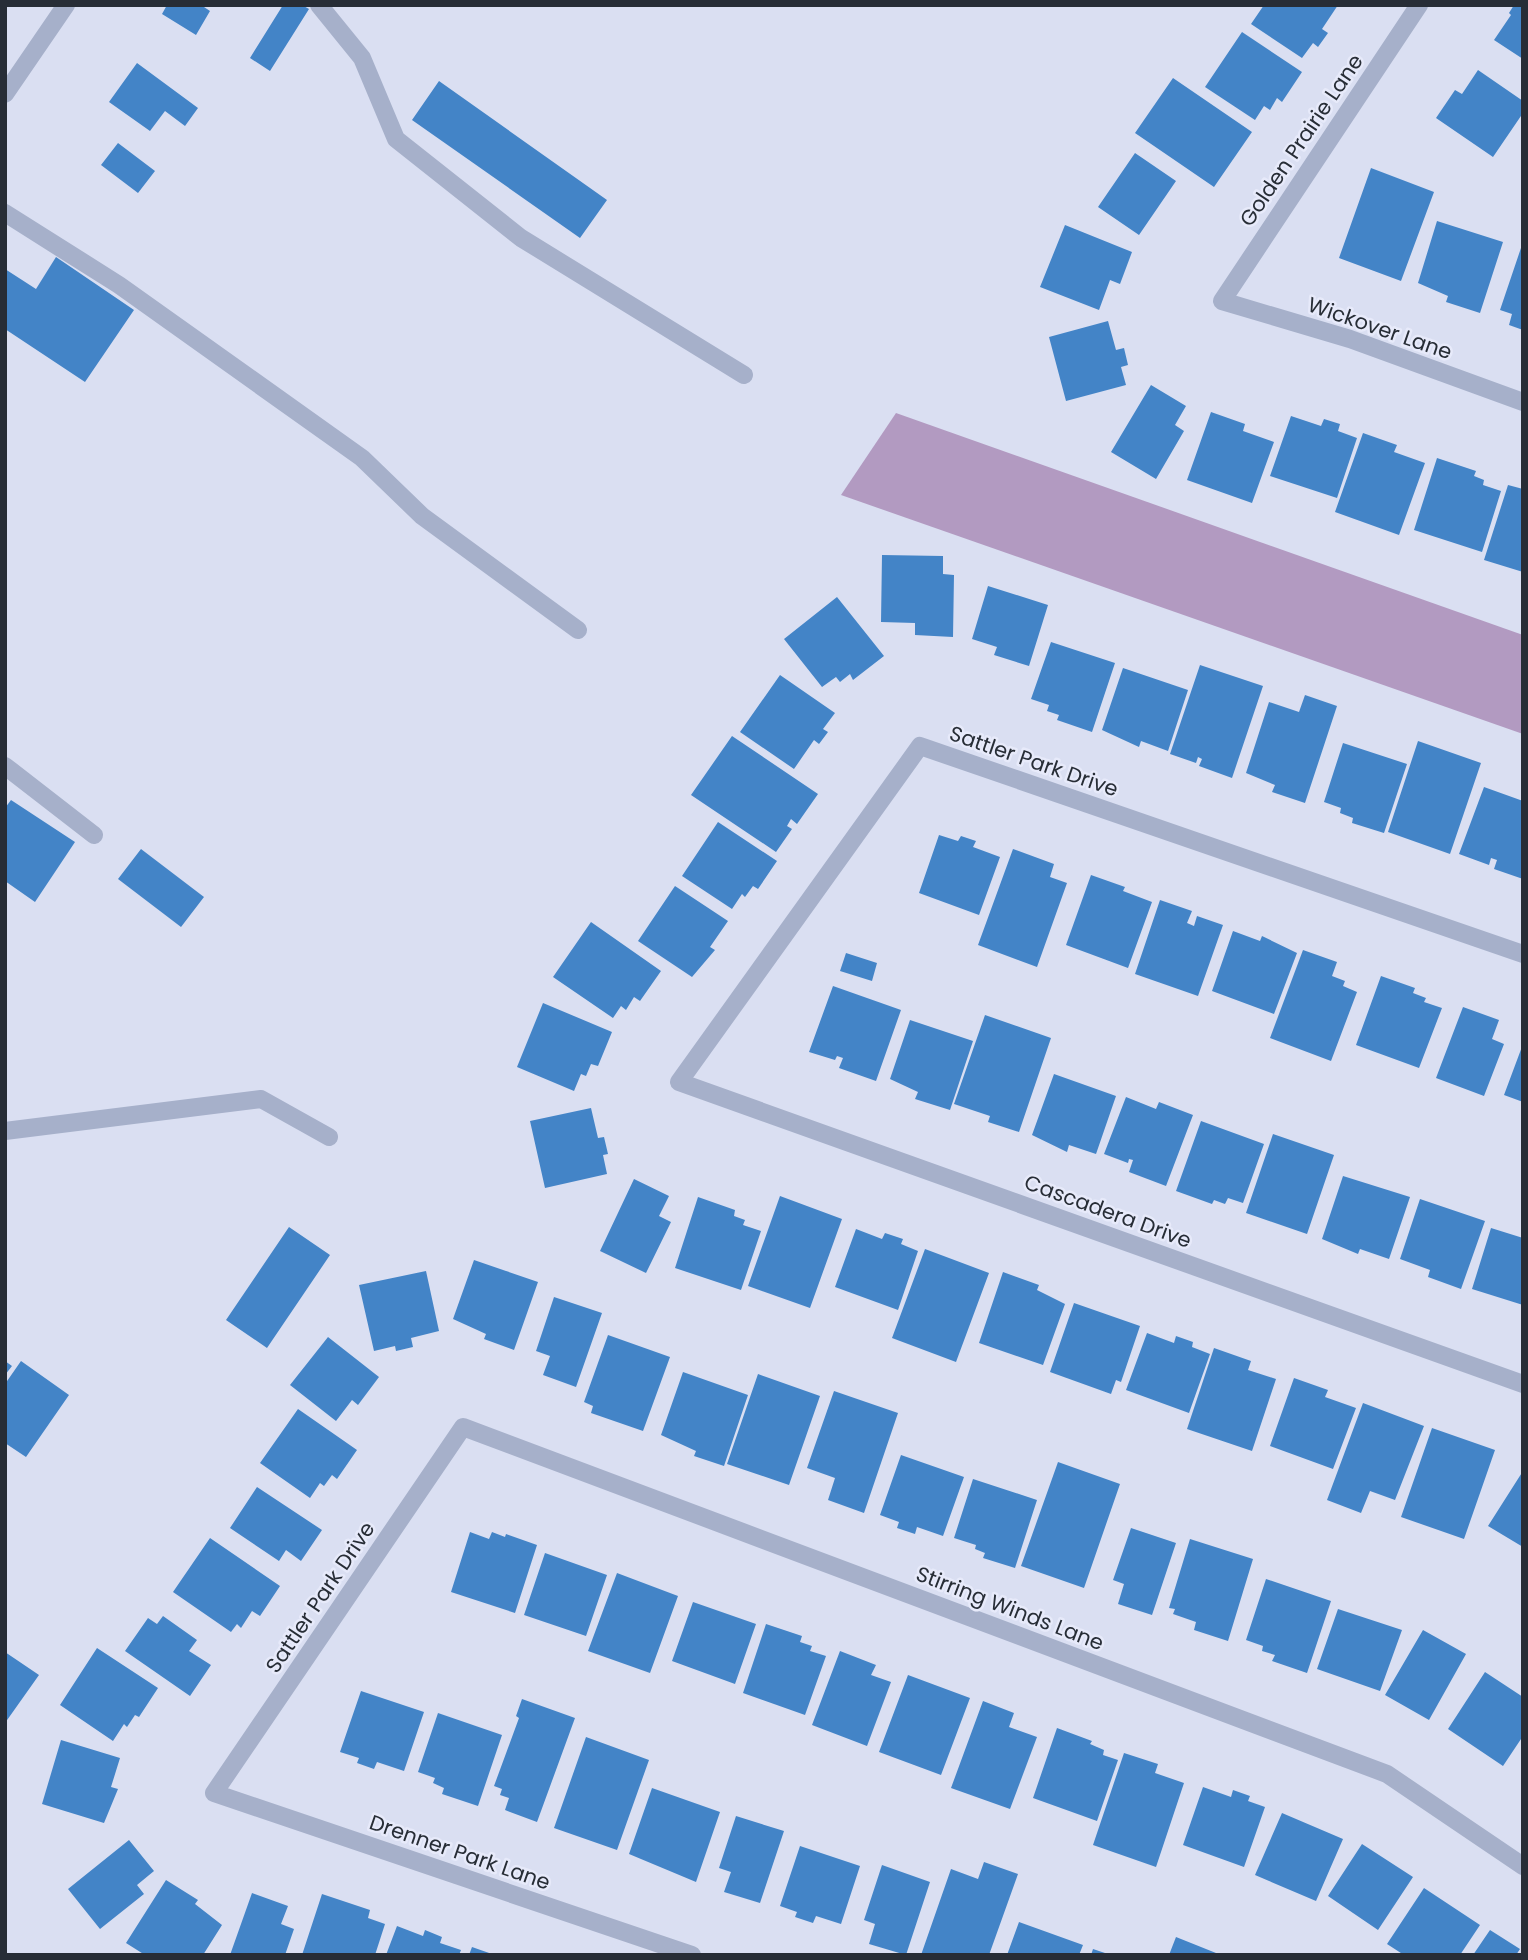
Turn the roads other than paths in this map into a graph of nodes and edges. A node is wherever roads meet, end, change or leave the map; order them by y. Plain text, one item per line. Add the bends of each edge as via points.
1 (319, 5) edge
2 (1419, 5) edge
3 (64, 6) edge
4 (5, 94) edge
5 (5, 213) edge
6 (1222, 301) joint
7 (744, 375) dead end
8 (1523, 401) edge
9 (578, 630) dead end
10 (5, 766) edge
11 (94, 835) dead end
12 (1523, 954) edge
13 (679, 1082) joint
14 (5, 1131) edge
15 (328, 1137) dead end
16 (1523, 1384) edge
17 (463, 1427) joint
18 (214, 1793) joint
19 (1523, 1866) edge
20 (692, 1955) edge

1 - 7 street via 362,58 396,138 521,238
2 - 6 street, Golden Prairie Lane
3 - 4 street
5 - 9 street via 119,285 362,458 422,516
6 - 8 street, Wickover Lane via 1350,339
10 - 11 street
12 - 13 street, Sattler Park Drive via 920,746
13 - 16 street, Cascadera Drive
14 - 15 street via 261,1099
17 - 18 street, Sattler Park Drive
17 - 19 street, Stirring Winds Lane via 1387,1774
18 - 20 street, Drenner Park Lane

